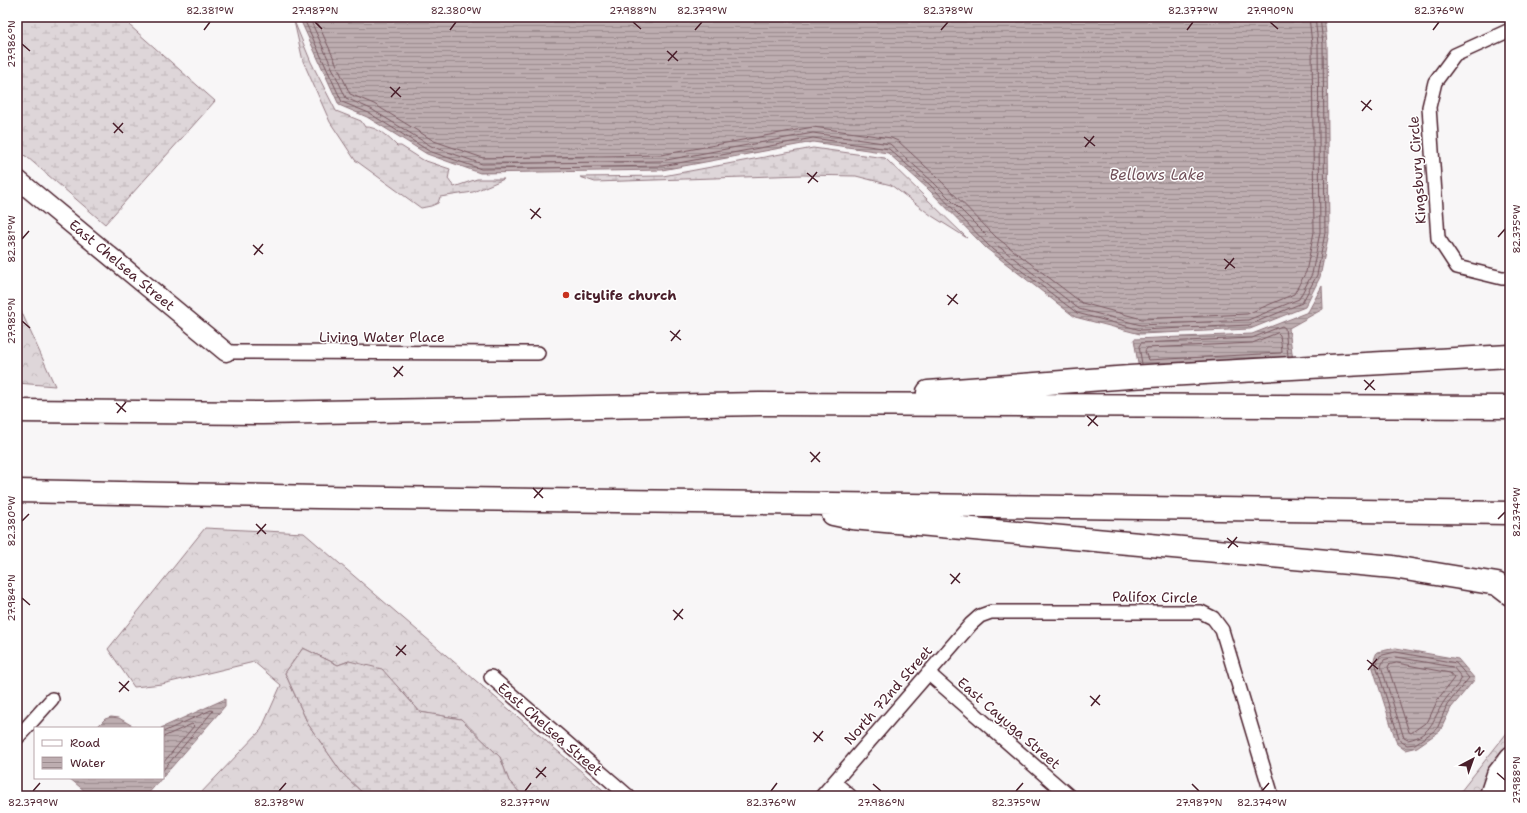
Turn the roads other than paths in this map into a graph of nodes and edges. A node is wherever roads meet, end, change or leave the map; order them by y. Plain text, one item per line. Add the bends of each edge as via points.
1 (1510, 30) edge
2 (17, 179) edge
3 (1510, 278) edge
4 (226, 352) joint
5 (538, 353) dead end
6 (1510, 356) edge
7 (759, 404) junction
8 (1510, 407) edge
9 (17, 411) edge
10 (17, 491) edge
11 (42, 491) junction
12 (17, 494) edge
13 (785, 503) junction
14 (1510, 513) edge
15 (1393, 568) junction
16 (1510, 577) edge
17 (1510, 594) edge
18 (980, 616) joint
19 (928, 673) junction
20 (491, 677) dead end
21 (52, 699) dead end
22 (17, 738) edge
23 (1510, 756) edge
24 (834, 782) junction
25 (1510, 783) edge
26 (628, 796) edge
27 (822, 796) edge
28 (850, 796) edge
29 (1069, 796) edge
30 (1272, 796) edge
31 (1489, 796) edge

1 - 3 street, Kingsbury Circle via 1455,55 1435,82 1429,107 1438,238 1457,267
2 - 4 street, East Chelsea Street
4 - 5 street, Living Water Place
6 - 7 highway via 1130,377
7 - 8 highway
7 - 9 highway via 262,413
10 - 11 highway
11 - 12 highway
11 - 13 highway
13 - 14 highway
13 - 15 highway via 852,518
15 - 16 highway via 1492,570
15 - 17 highway via 1496,584
18 - 19 street, North 72nd Street
18 - 30 street, Palifox Circle via 992,612 1201,612 1213,618 1222,630
19 - 24 street, North 72nd Street
19 - 29 street, East Cayuga Street
20 - 26 street, East Chelsea Street
21 - 22 street
23 - 31 street via 1496,774
24 - 27 street, North 72nd Street
24 - 28 street
25 - 31 street

